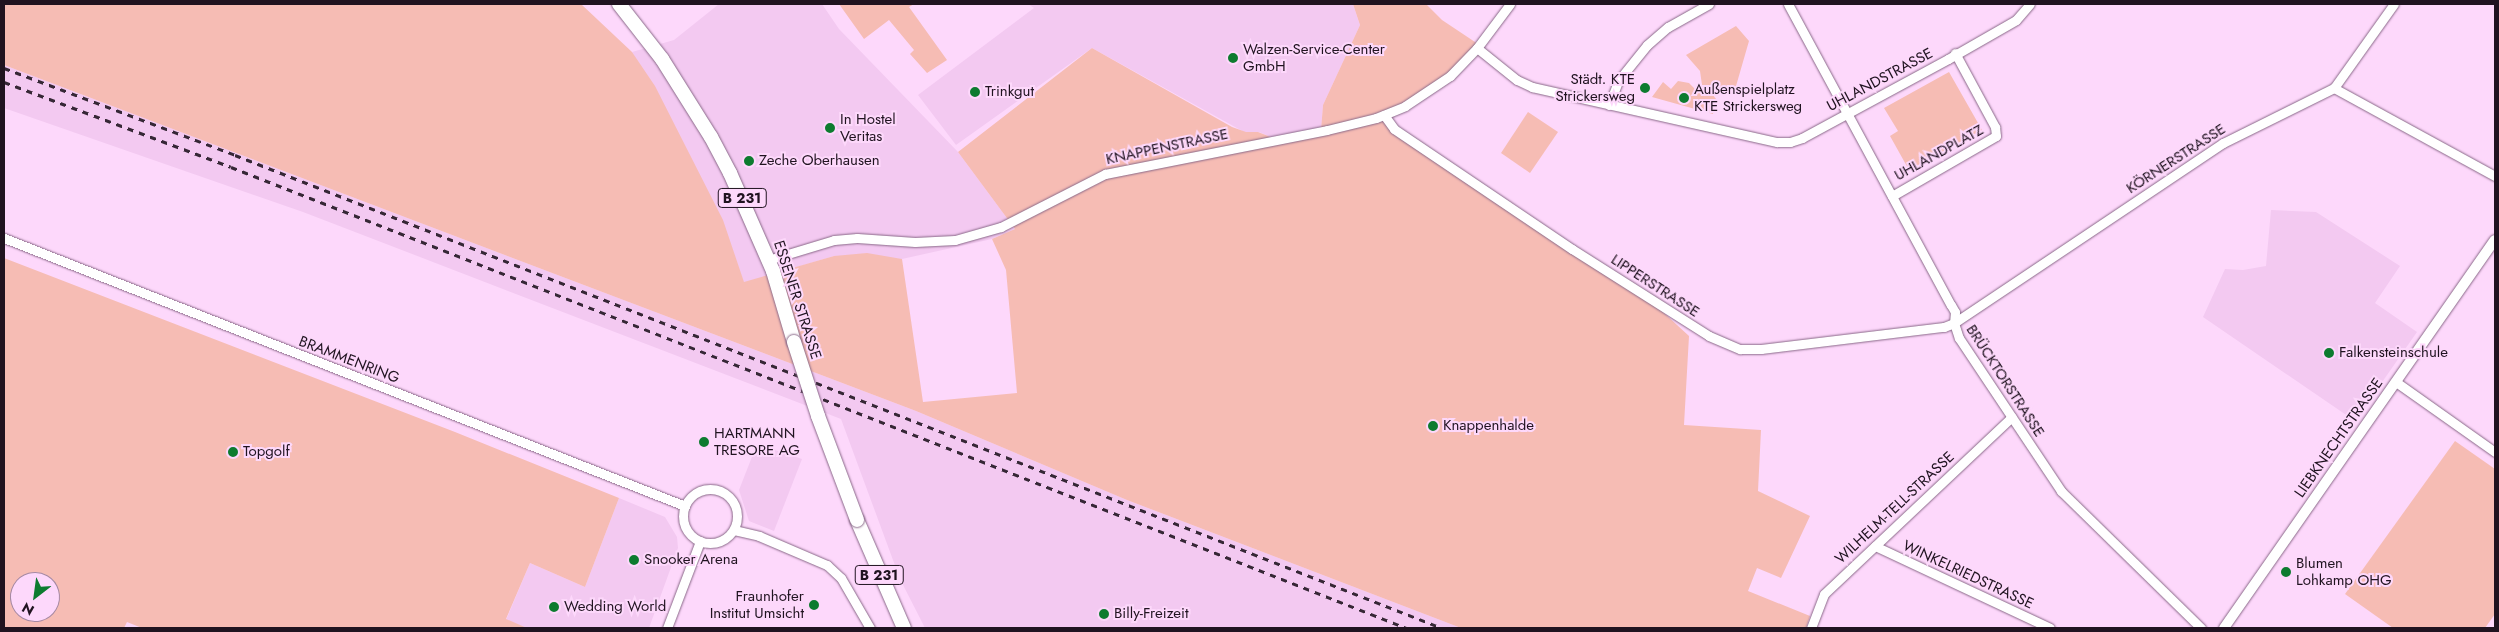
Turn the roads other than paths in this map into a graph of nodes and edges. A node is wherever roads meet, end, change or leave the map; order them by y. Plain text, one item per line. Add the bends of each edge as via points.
1 (618, 4) edge
2 (1510, 4) edge
3 (1709, 4) edge
4 (1788, 4) edge
5 (2030, 4) edge
6 (2394, 4) edge
7 (1477, 48) junction
8 (1955, 54) junction
9 (2334, 88) junction
10 (1609, 104) junction
11 (1846, 114) junction
12 (1384, 115) junction
13 (2495, 176) edge
14 (1892, 196) junction
15 (4, 238) edge
16 (2495, 240) edge
17 (768, 260) junction
18 (1954, 323) junction
19 (2396, 382) junction
20 (2012, 418) junction
21 (2495, 452) edge
22 (685, 506) junction
23 (734, 530) junction
24 (700, 541) junction
25 (1875, 546) junction
26 (667, 628) edge
27 (870, 628) edge
28 (904, 628) edge
29 (1812, 628) edge
30 (2050, 628) edge
31 (2201, 628) edge
32 (2224, 628) edge

1 - 17 main road, ESSENER STRASSE / B 231 via 662,59 711,137
2 - 7 street, KNAPPENSTRASSE
3 - 10 street via 1668,27 1647,45 1618,81
4 - 11 street, BRÜCKTORSTRASSE
5 - 8 street, UHLANDSTRASSE via 2016,20
6 - 9 street, KÖRNERSTRASSE
7 - 10 street, UHLANDSTRASSE via 1526,85
7 - 12 street, KNAPPENSTRASSE via 1432,88
8 - 11 street, UHLANDSTRASSE
8 - 14 street, UHLANDPLATZ via 1996,127 1996,136
9 - 13 street
9 - 18 street, KÖRNERSTRASSE via 2223,143
10 - 11 street, UHLANDSTRASSE via 1782,142 1798,140
11 - 14 street, BRÜCKTORSTRASSE
12 - 17 street, KNAPPENSTRASSE via 1327,130 1105,174 1006,225 955,240 834,240
12 - 18 street, LIPPERSTRASSE via 1394,129 1572,249 1726,345 1744,350 1761,349 1944,327
14 - 18 street, BRÜCKTORSTRASSE via 1955,312
15 - 22 street, BRAMMENRING
16 - 19 street, LIEBKNECHTSTRASSE
17 - 28 main road, ESSENER STRASSE / B 231, bridge via 818,416 857,520
18 - 20 street, BRÜCKTORSTRASSE via 1959,338
19 - 21 street
19 - 32 street, LIEBKNECHTSTRASSE
20 - 25 street, WILHELM-TELL-STRASSE
20 - 31 street, BRÜCKTORSTRASSE via 2061,491
22 - 23 street via 704,491 724,493 736,508
22 - 24 street via 685,525
23 - 24 street via 722,541
23 - 27 street via 759,536 827,565 841,578
24 - 26 street
25 - 29 street, WILHELM-TELL-STRASSE via 1824,594
25 - 30 street, WINKELRIEDSTRASSE

